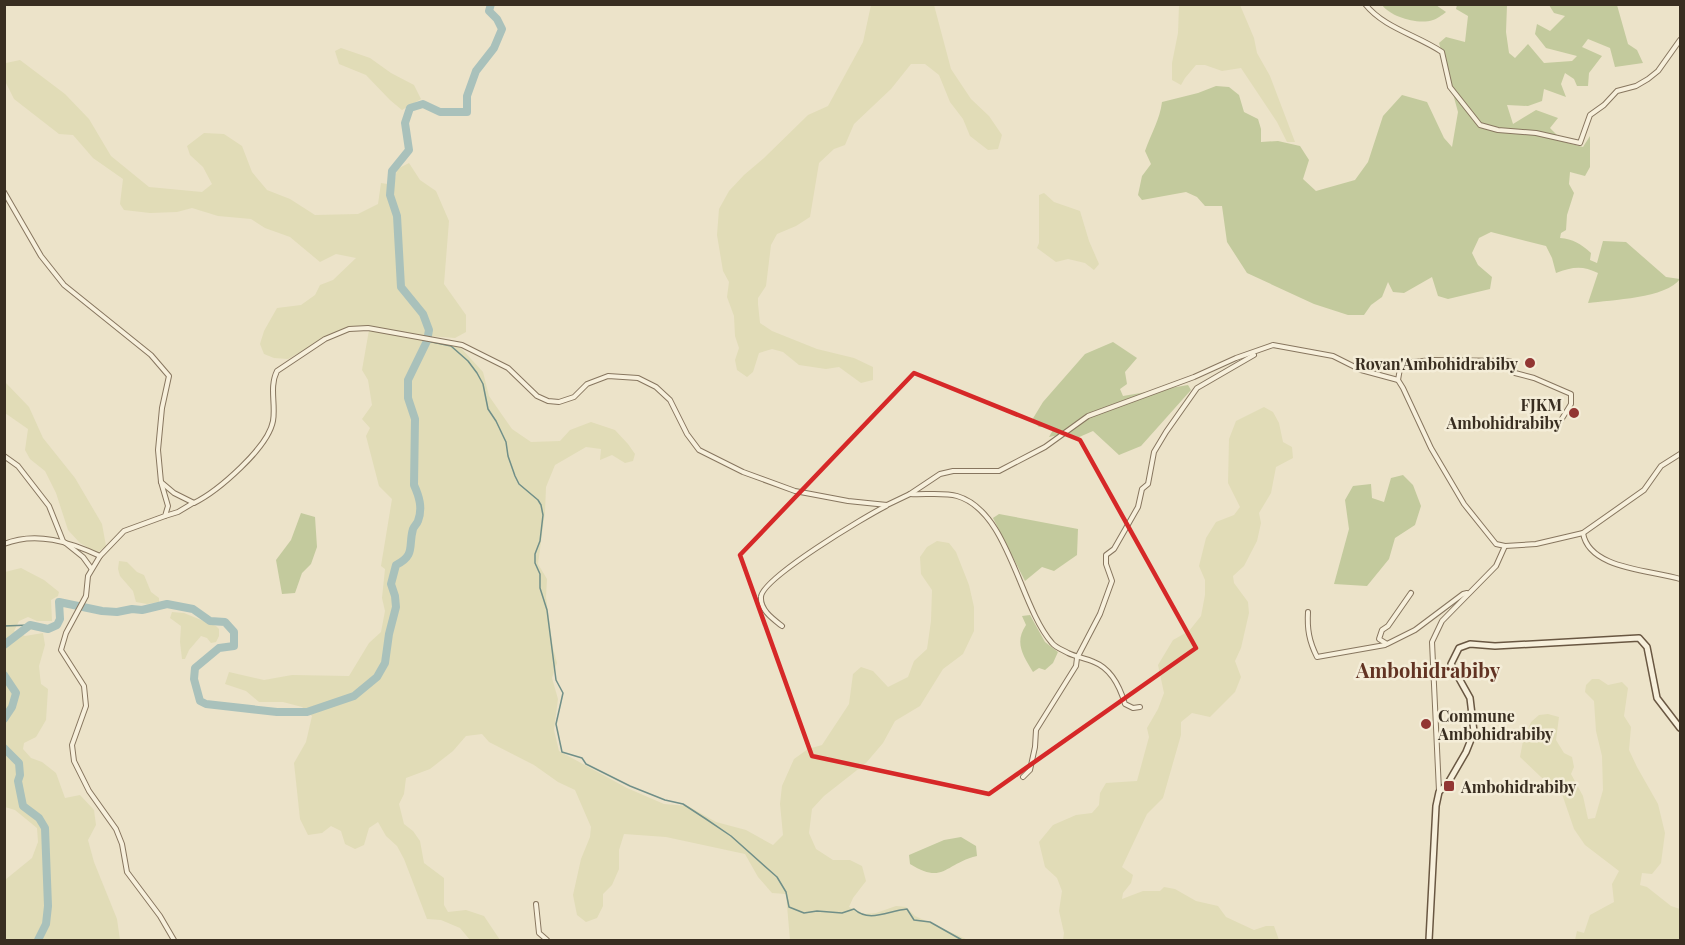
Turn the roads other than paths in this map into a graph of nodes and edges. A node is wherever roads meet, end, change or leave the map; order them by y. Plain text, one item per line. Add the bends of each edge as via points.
1 (1365, 4) edge
2 (1680, 40) edge
3 (4, 192) edge
4 (1263, 350) junction
5 (1398, 380) junction
6 (1558, 425) dead end
7 (1680, 454) edge
8 (4, 456) edge
9 (161, 482) junction
10 (910, 494) junction
11 (194, 502) junction
12 (887, 505) junction
13 (165, 516) junction
14 (1583, 532) junction
15 (63, 541) junction
16 (4, 544) edge
17 (1505, 546) junction
18 (100, 556) junction
19 (91, 568) junction
20 (1680, 579) edge
21 (1411, 592) dead end
22 (1468, 593) junction
23 (1308, 612) dead end
24 (782, 626) dead end
25 (1387, 645) junction
26 (1077, 658) junction
27 (1140, 707) dead end
28 (1680, 728) edge
29 (1023, 777) dead end
30 (1439, 792) junction
31 (536, 904) dead end
32 (174, 940) edge
33 (547, 940) edge
34 (1430, 940) edge

1 - 2 street via 1377,17 1442,52 1450,87 1480,124 1580,143 1590,115 1617,91 1636,86 1658,71
3 - 9 street via 41,256 64,285 151,355 169,376 159,433
4 - 5 street via 1273,345 1333,356 1361,370
4 - 10 street via 1088,416 1045,447 999,471 940,474
4 - 26 street via 1197,388 1166,432 1154,452 1148,484 1142,489 1131,522 1106,555 1112,581
5 - 6 street via 1401,363 1510,361 1515,373 1571,394 1571,404
5 - 17 street via 1464,504 1496,544
7 - 14 street via 1660,466 1644,490
8 - 15 street via 18,466 49,506
9 - 11 street via 174,494
9 - 13 street via 168,506
10 - 12 street
10 - 26 street via 956,496 985,513 1011,559 1035,617 1053,645
11 - 12 street via 217,489 264,443 273,422 273,378 277,371 325,339 349,329 368,328 462,345 508,368 537,396 548,401 574,397 587,384 602,378 638,378 670,400 699,450 795,491
11 - 13 street
12 - 24 street via 810,552 765,588 761,596 763,608
13 - 18 street via 124,531
14 - 17 street via 1536,544
14 - 20 street via 1589,546 1606,560
15 - 16 street via 19,538
15 - 18 street
15 - 19 street
17 - 22 street via 1496,566
18 - 19 street
19 - 32 street via 86,596 61,650 84,686 86,706 72,756 90,791 117,829 127,872
21 - 25 street via 1382,630 1378,639
22 - 25 street
22 - 30 street via 1442,621 1432,642
23 - 25 street via 1307,631 1317,657
26 - 27 street via 1106,668 1125,705
26 - 29 street via 1076,666 1036,730 1030,770
28 - 30 main road via 1658,698 1647,647 1639,638 1470,644 1459,648 1451,664 1470,698 1474,732 1448,783
30 - 34 main road
31 - 33 street via 539,933

